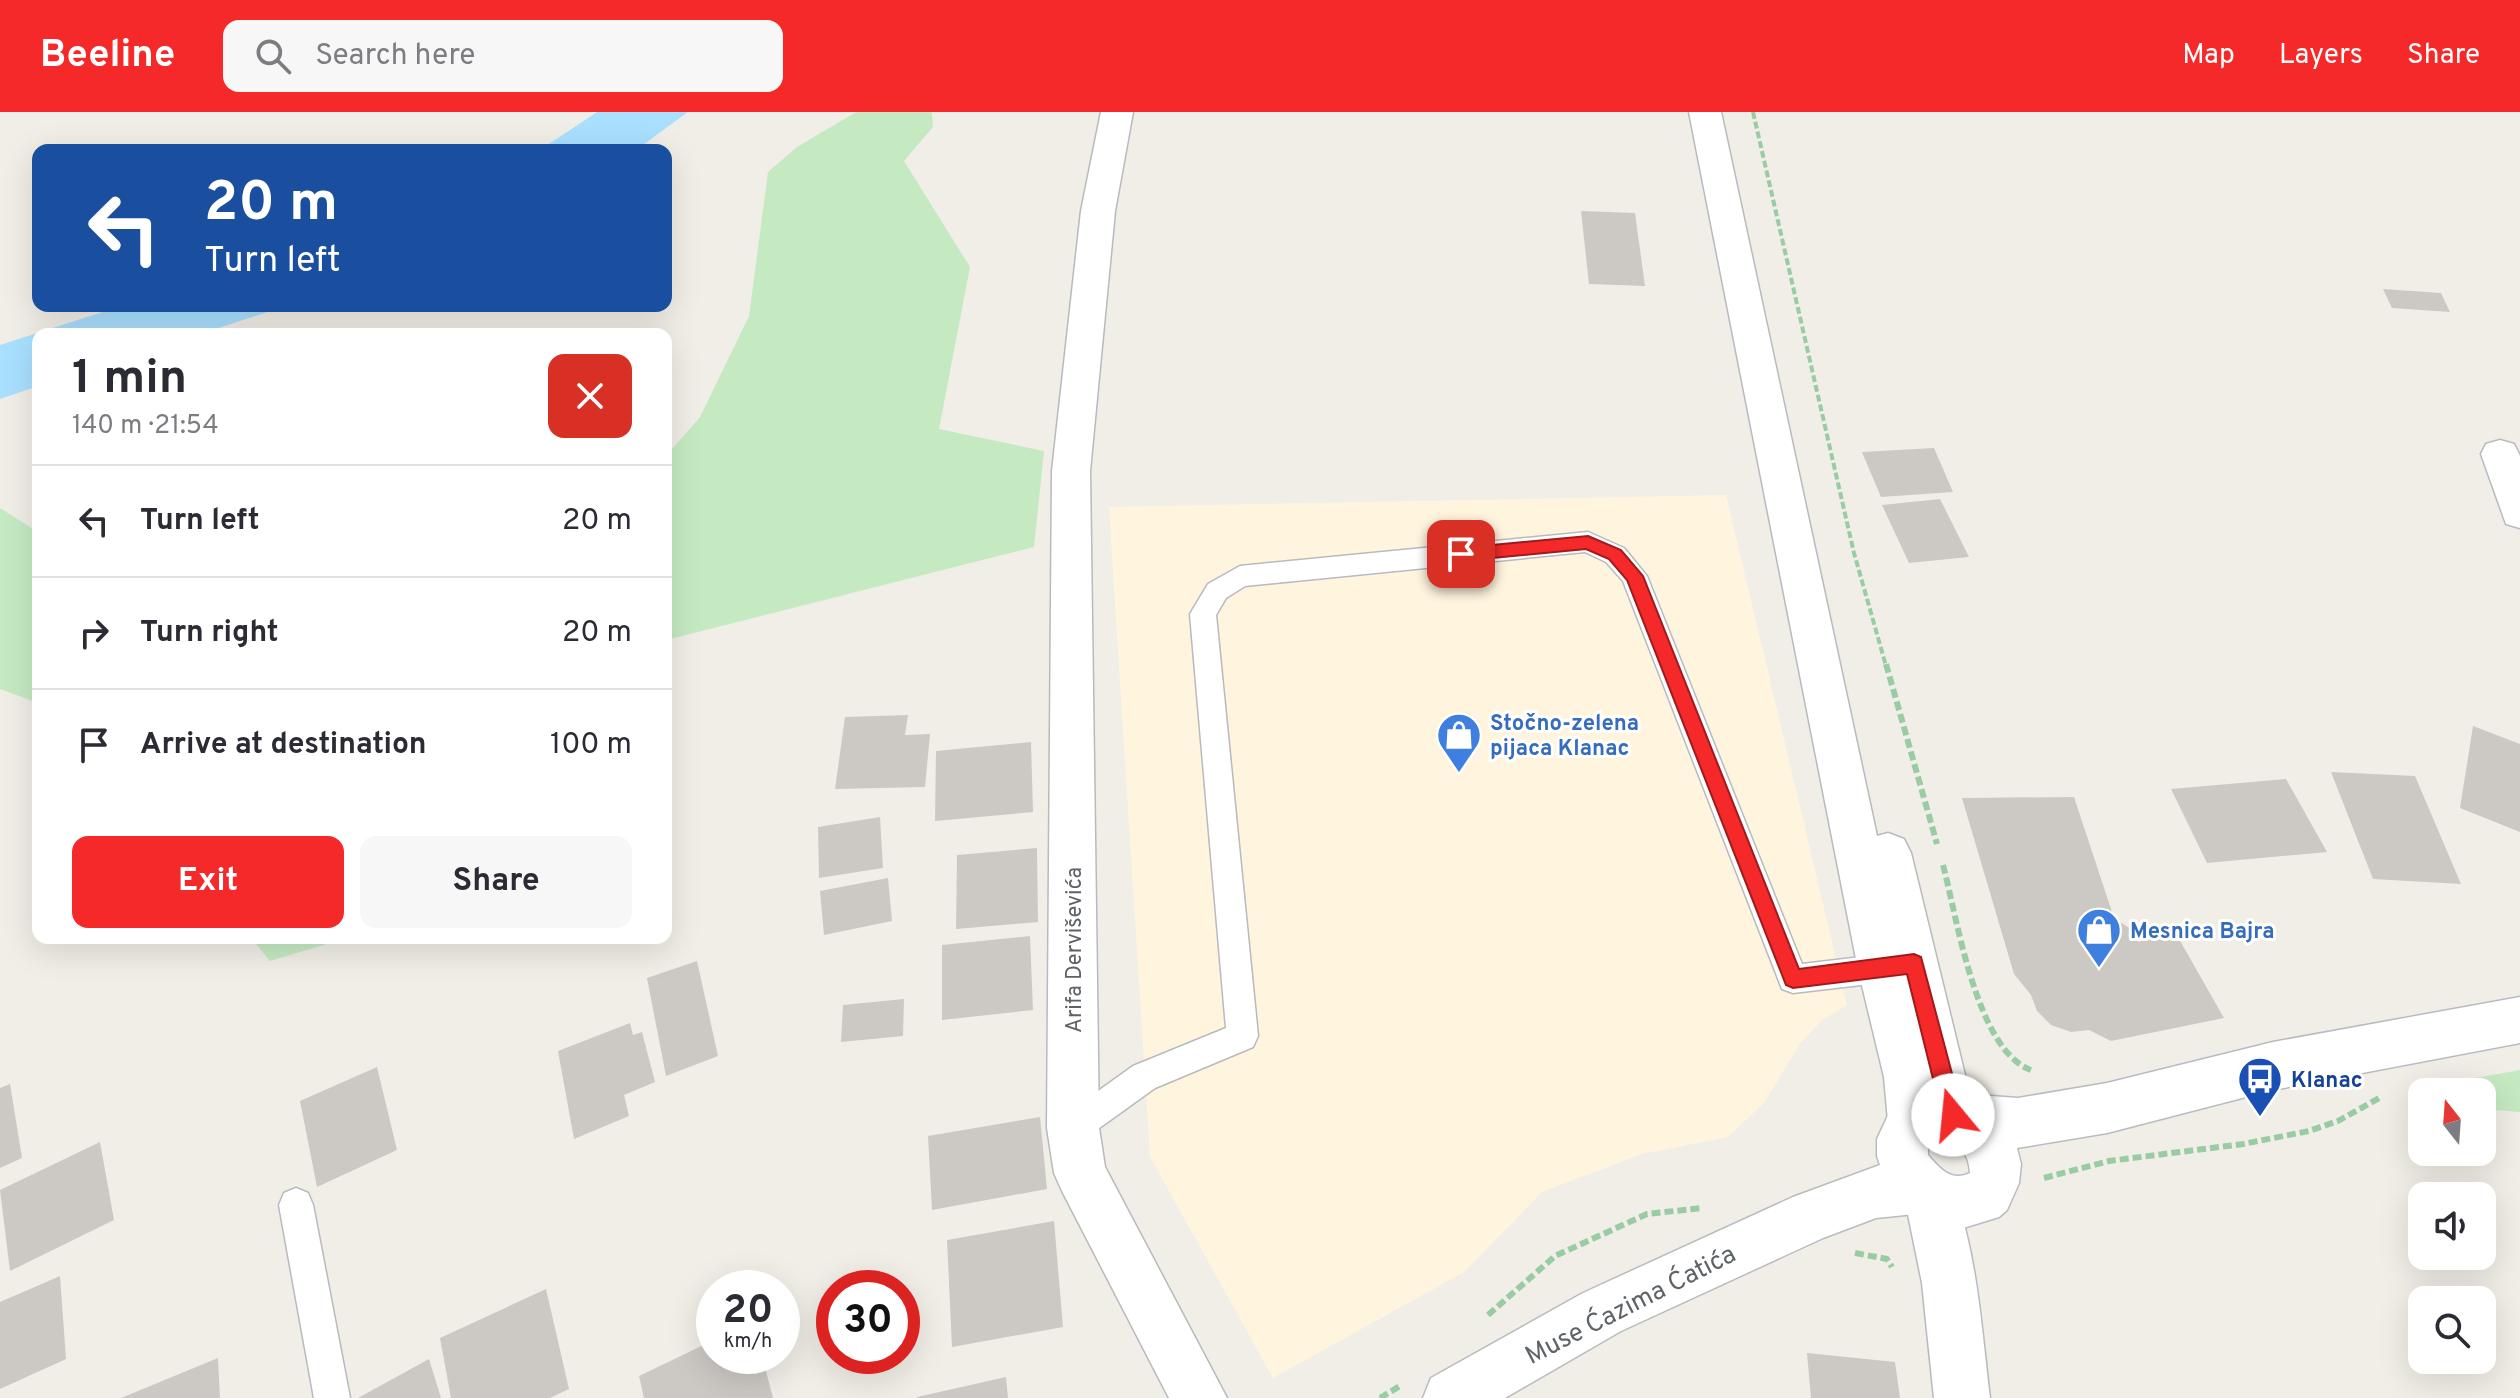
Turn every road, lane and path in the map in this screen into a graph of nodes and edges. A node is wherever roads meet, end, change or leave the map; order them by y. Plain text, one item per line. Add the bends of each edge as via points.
1 (1117, 112) edge
2 (1705, 112) edge
3 (1729, 112) edge
4 (1753, 112) edge
5 (2500, 454) dead end
6 (2520, 513) edge
7 (1937, 845) dead end
8 (1942, 860) dead end
9 (1898, 966) junction
10 (2520, 1020) edge
11 (2040, 1072) dead end
12 (1073, 1128) junction
13 (1942, 1158) junction
14 (296, 1205) dead end
15 (332, 1398) edge
16 (1199, 1398) edge
17 (1451, 1398) edge
18 (1962, 1398) edge

1 - 12 street, Arifa Derviševića via 1098,211 1071,471
2 - 9 street
3 - 9 street via 1861,735
4 - 7 path via 1854,553
5 - 6 street
8 - 11 path via 1997,1040 2019,1067
9 - 12 lane via 1793,979 1634,576 1615,555 1588,542 1240,576 1217,591 1203,614 1242,1036 1144,1077
9 - 13 street via 1909,1077
10 - 13 street via 2273,1066 2107,1108 2028,1139 2008,1153
12 - 16 street, Arifa Derviševića via 1080,1173
13 - 17 street, Muse Ćazima Ćatića via 1602,1312
13 - 18 street
14 - 15 lane

